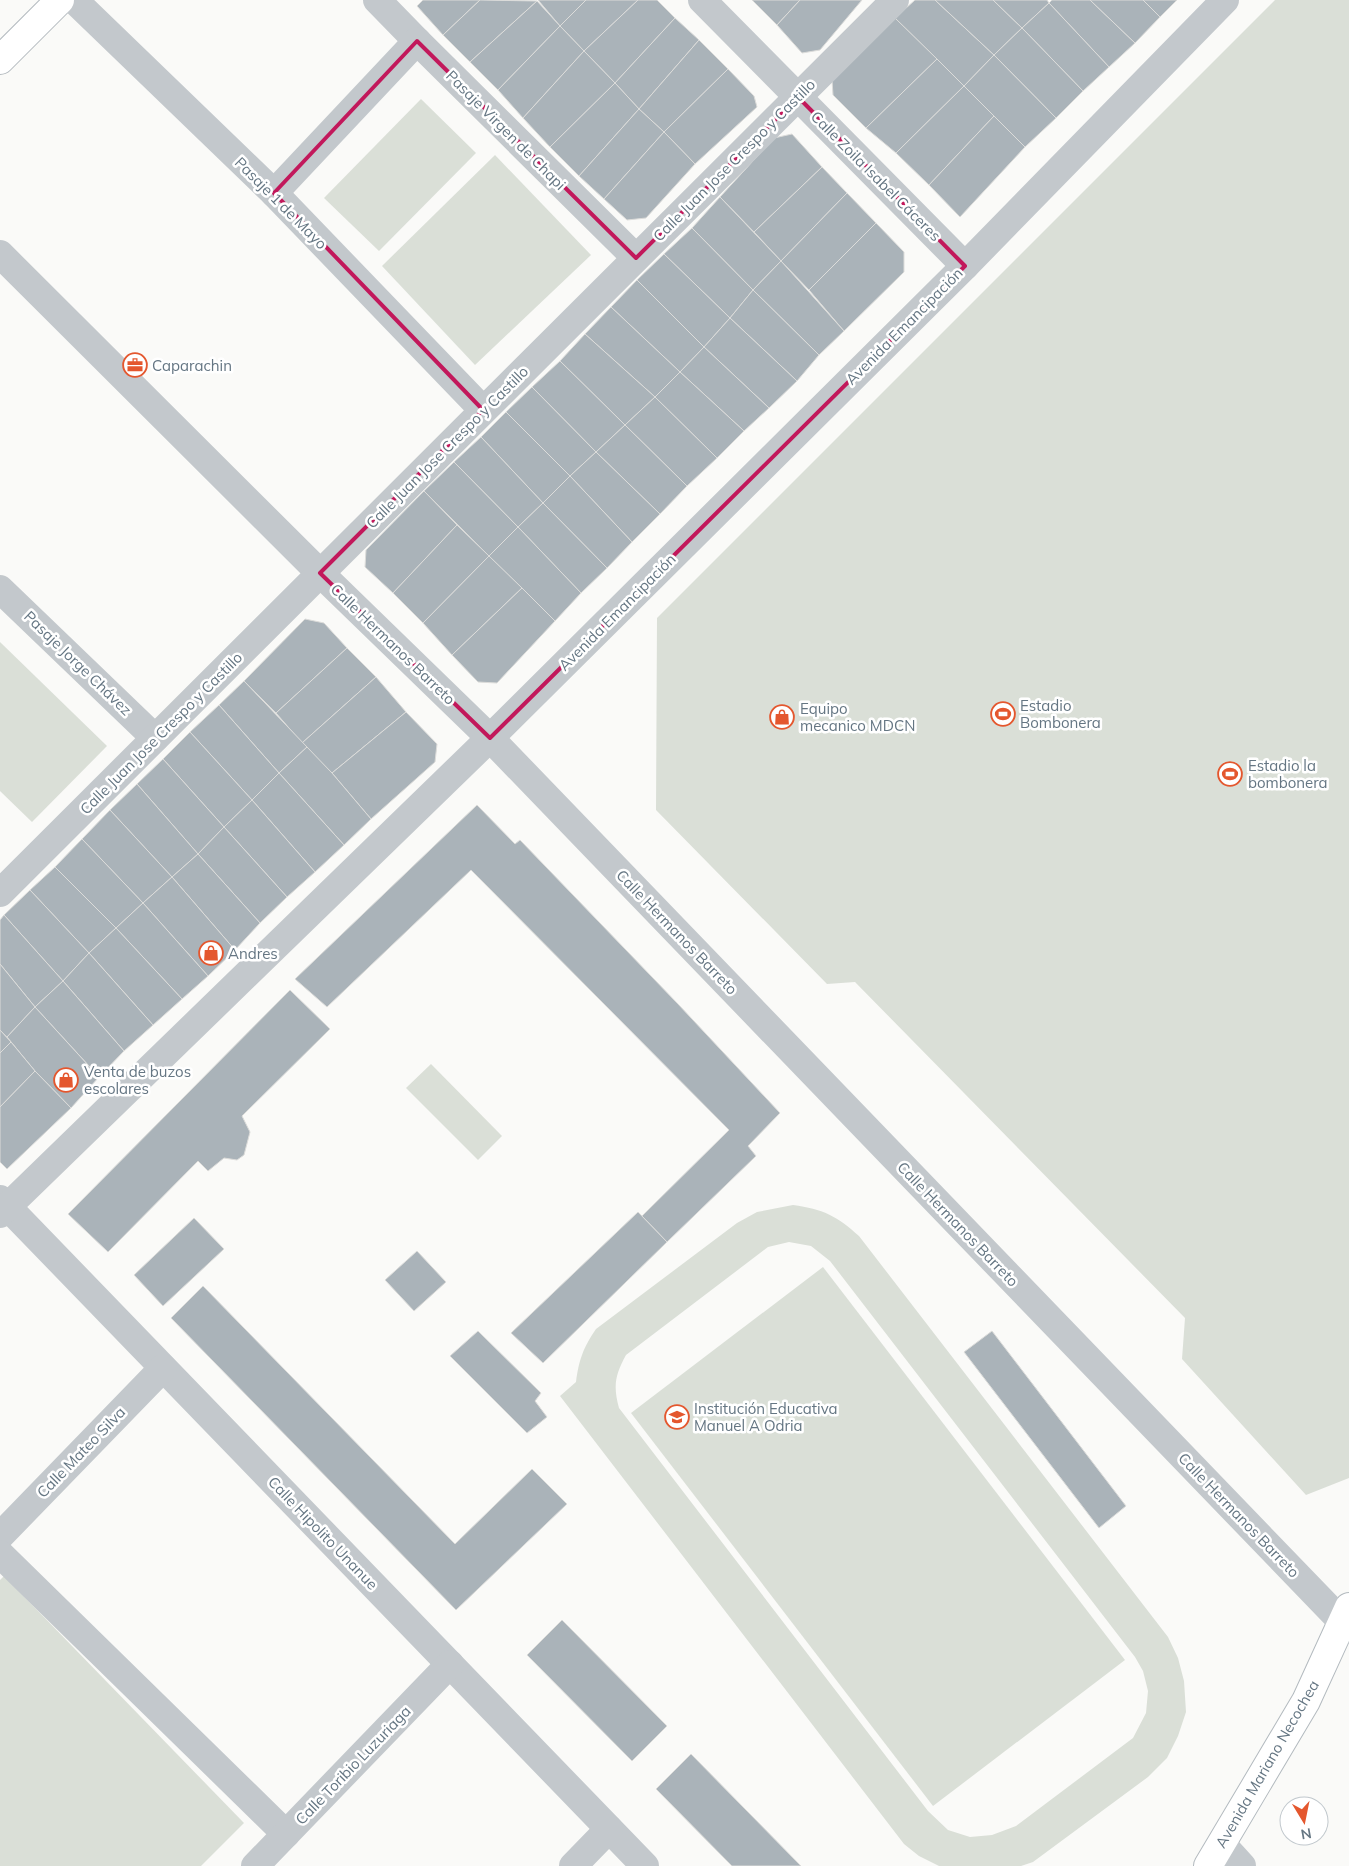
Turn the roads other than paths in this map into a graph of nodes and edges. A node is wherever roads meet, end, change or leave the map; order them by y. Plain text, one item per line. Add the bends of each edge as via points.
1 (60, 0) edge
2 (74, 0) edge
3 (377, 0) edge
4 (702, 0) edge
5 (895, 0) edge
6 (1225, 0) edge
7 (417, 42) junction
8 (0, 60) edge
9 (798, 96) junction
10 (274, 193) junction
11 (0, 254) edge
12 (636, 258) junction
13 (965, 266) junction
14 (483, 410) junction
15 (320, 574) junction
16 (0, 588) edge
17 (156, 738) junction
18 (490, 738) junction
19 (1, 891) edge
20 (2, 1207) edge
21 (163, 1368) junction
22 (0, 1536) edge
23 (0, 1554) edge
24 (1347, 1619) edge
25 (450, 1664) junction
26 (609, 1829) junction
27 (286, 1834) junction
28 (1215, 1855) edge
29 (255, 1866) edge
30 (573, 1866) edge
31 (645, 1866) edge
32 (1242, 1866) edge

1 - 8 street
2 - 10 street, Pasaje 1 de Mayo
3 - 7 street, Pasaje Virgen de Chapi
4 - 9 street, Calle Zoila Isabel Cáceres
5 - 9 street, Calle Juan Jose Crespo y Castillo
6 - 13 street, Avenida Emancipación
7 - 10 street
7 - 12 street, Pasaje Virgen de Chapi
9 - 12 street, Calle Juan Jose Crespo y Castillo
9 - 13 street, Calle Zoila Isabel Cáceres
10 - 14 street, Pasaje 1 de Mayo
11 - 15 street, Calle Hermanos Barreto
12 - 14 street, Calle Juan Jose Crespo y Castillo
13 - 18 street, Avenida Emancipación
14 - 15 street, Calle Juan Jose Crespo y Castillo
15 - 17 street, Calle Juan Jose Crespo y Castillo
15 - 18 street, Calle Hermanos Barreto
16 - 17 street, Pasaje Jorge Chávez
17 - 19 street, Calle Juan Jose Crespo y Castillo
18 - 20 street, Avenida Emancipación
18 - 24 street, Calle Hermanos Barreto
20 - 21 street, Calle Hipolito Unanue
21 - 22 street, Calle Mateo Silva
21 - 25 street, Calle Hipolito Unanue
23 - 27 street
24 - 28 street, Avenida Mariano Necochea via 1306,1701
25 - 26 street, Calle Hipolito Unanue
25 - 27 street, Calle Toribio Luzuriaga
26 - 30 street
26 - 31 street, Calle Hipolito Unanue
27 - 29 street, Calle Toribio Luzuriaga
28 - 32 street

